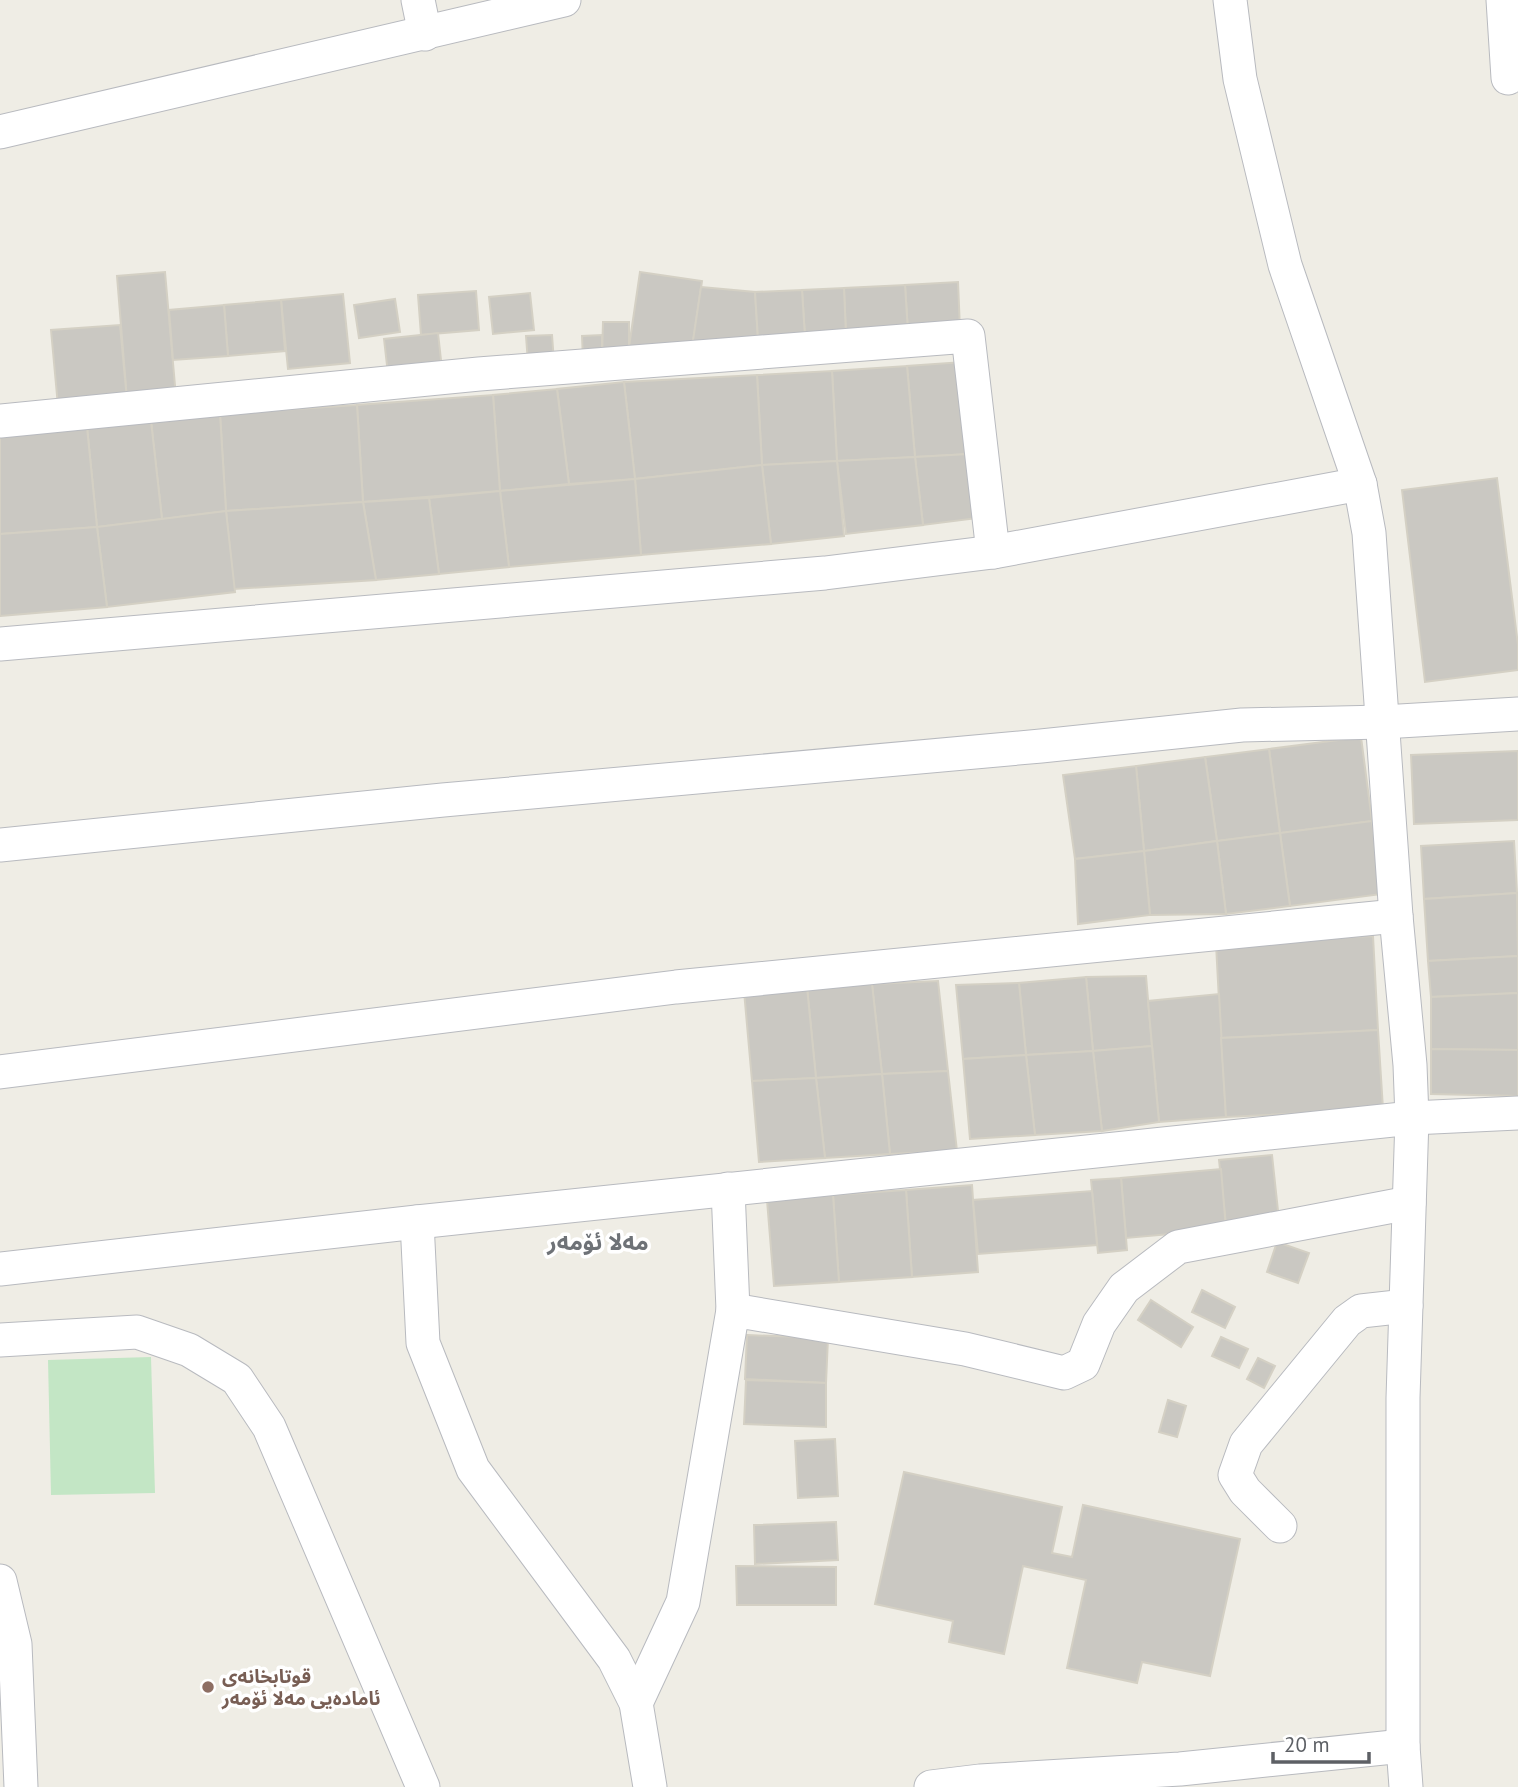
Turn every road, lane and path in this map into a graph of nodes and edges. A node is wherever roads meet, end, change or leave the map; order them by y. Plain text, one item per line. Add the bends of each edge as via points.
1 (418, 0) edge
2 (564, 0) edge
3 (1230, 0) edge
4 (1503, 0) edge
5 (425, 34) junction
6 (1508, 78) dead end
7 (0, 132) edge
8 (0, 421) edge
9 (1360, 484) junction
10 (993, 552) junction
11 (0, 644) edge
12 (1518, 714) edge
13 (1383, 722) junction
14 (0, 845) edge
15 (1396, 916) junction
16 (0, 1072) edge
17 (1518, 1114) edge
18 (1412, 1118) junction
19 (728, 1189) junction
20 (1409, 1203) junction
21 (417, 1222) junction
22 (0, 1269) edge
23 (1406, 1306) junction
24 (733, 1310) junction
25 (0, 1340) edge
26 (1280, 1526) dead end
27 (0, 1581) edge
28 (636, 1703) junction
29 (1403, 1746) junction
30 (1182, 1778) edge
31 (980, 1784) edge
32 (21, 1787) edge
33 (423, 1787) edge
34 (650, 1787) edge
35 (931, 1787) edge
36 (1406, 1787) edge

1 - 5 street
2 - 5 street
3 - 9 street via 1240,79 1284,265
4 - 6 street
5 - 7 street
8 - 10 street via 479,374 968,336
9 - 10 street
9 - 13 street
10 - 11 street via 825,573
12 - 13 street
13 - 14 street via 1242,725
13 - 15 street
15 - 16 street via 676,987
15 - 18 street
17 - 18 street
18 - 19 street
18 - 20 street
19 - 21 street
19 - 24 street
20 - 23 street
20 - 24 street via 1178,1247 1124,1288 1099,1324 1083,1364 1064,1373 965,1349
21 - 22 street
21 - 28 street via 423,1343 473,1469 614,1659
23 - 26 street via 1361,1311 1347,1321 1246,1444 1235,1475
23 - 29 street
24 - 28 street via 683,1602
25 - 33 street via 137,1332 189,1350 237,1380 269,1427
27 - 32 street via 15,1644
28 - 34 street
29 - 30 street
29 - 36 street
30 - 31 street
31 - 35 street

